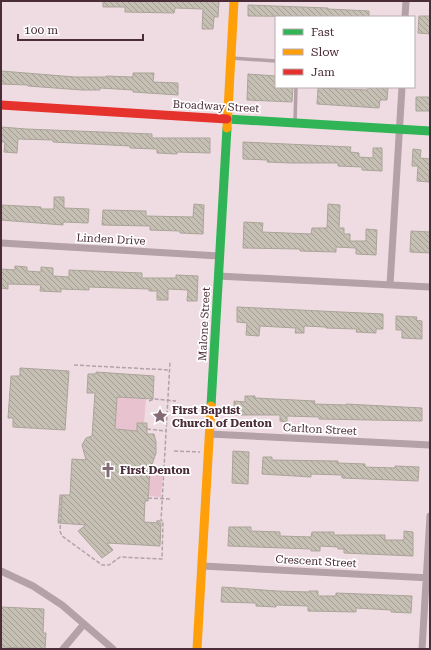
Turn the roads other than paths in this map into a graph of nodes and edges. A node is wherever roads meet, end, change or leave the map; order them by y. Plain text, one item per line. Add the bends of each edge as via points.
1 (234, 1) edge
2 (406, 1) edge
3 (405, 16) edge
4 (231, 58) junction
5 (275, 61) edge
6 (296, 88) edge
7 (402, 88) edge
8 (1, 105) edge
9 (227, 119) junction
10 (295, 123) junction
11 (399, 129) junction
12 (430, 131) edge
13 (1, 243) edge
14 (220, 256) junction
15 (218, 276) junction
16 (390, 285) junction
17 (430, 287) edge
18 (209, 434) junction
19 (430, 445) edge
20 (430, 516) edge
21 (202, 566) junction
22 (1, 571) edge
23 (428, 578) edge
24 (84, 624) junction
25 (63, 649) edge
26 (113, 649) edge
27 (197, 649) edge
28 (422, 649) edge

1 - 4 street, Malone Street
2 - 3 street
4 - 5 lane
4 - 9 street, Malone Street
6 - 10 lane
7 - 11 street
8 - 9 street, Broadway Street
9 - 10 street, Broadway Street
9 - 14 street, Malone Street
10 - 11 street, Broadway Street
11 - 12 street, Broadway Street
11 - 16 street
13 - 14 street, Linden Drive
14 - 15 street, Malone Street
15 - 16 street
15 - 18 street, Malone Street
16 - 17 street
18 - 19 street, Carlton Street
18 - 21 street, Malone Street
20 - 23 street
21 - 23 street, Crescent Street
21 - 27 street, Malone Street
22 - 24 street via 43,592
23 - 28 street
24 - 25 street
24 - 26 street

